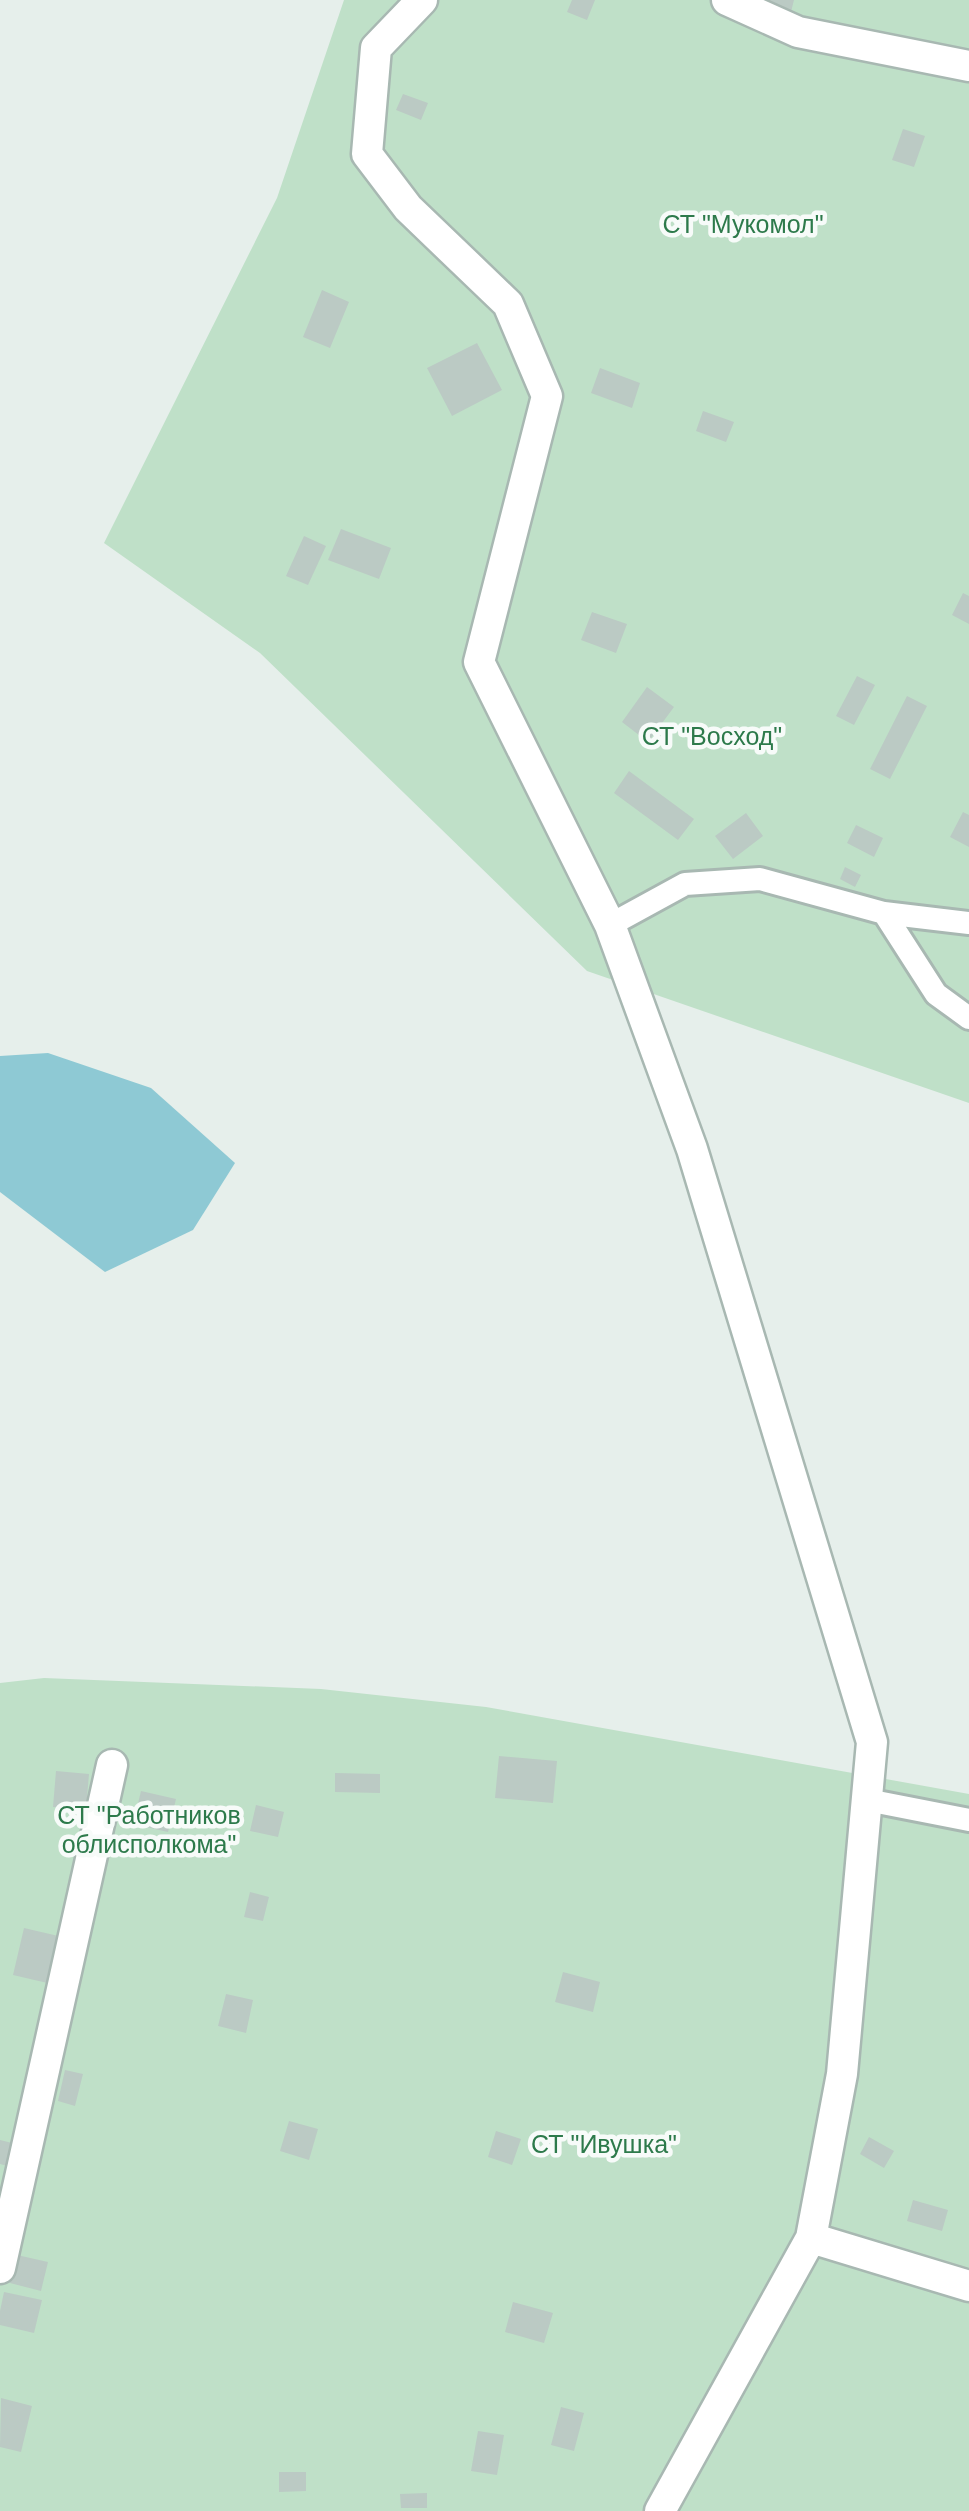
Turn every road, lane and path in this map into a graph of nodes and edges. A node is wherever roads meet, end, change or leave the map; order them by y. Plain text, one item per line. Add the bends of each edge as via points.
1 (422, 0) edge
2 (727, 0) edge
3 (969, 66) edge
4 (884, 914) junction
5 (969, 923) edge
6 (610, 925) junction
7 (969, 1018) edge
8 (112, 1764) dead end
9 (867, 1800) junction
10 (969, 1820) edge
11 (811, 2238) junction
12 (0, 2268) edge
13 (969, 2286) edge
14 (660, 2511) edge

1 - 6 street via 376,48 367,154 408,208 508,304 547,396 479,662
2 - 3 street via 798,32
4 - 5 lane
4 - 6 lane via 760,879 684,884
4 - 7 lane via 936,994
6 - 9 street via 692,1149 872,1742
8 - 12 street
9 - 10 lane
9 - 11 street via 842,2074
11 - 13 street
11 - 14 street

